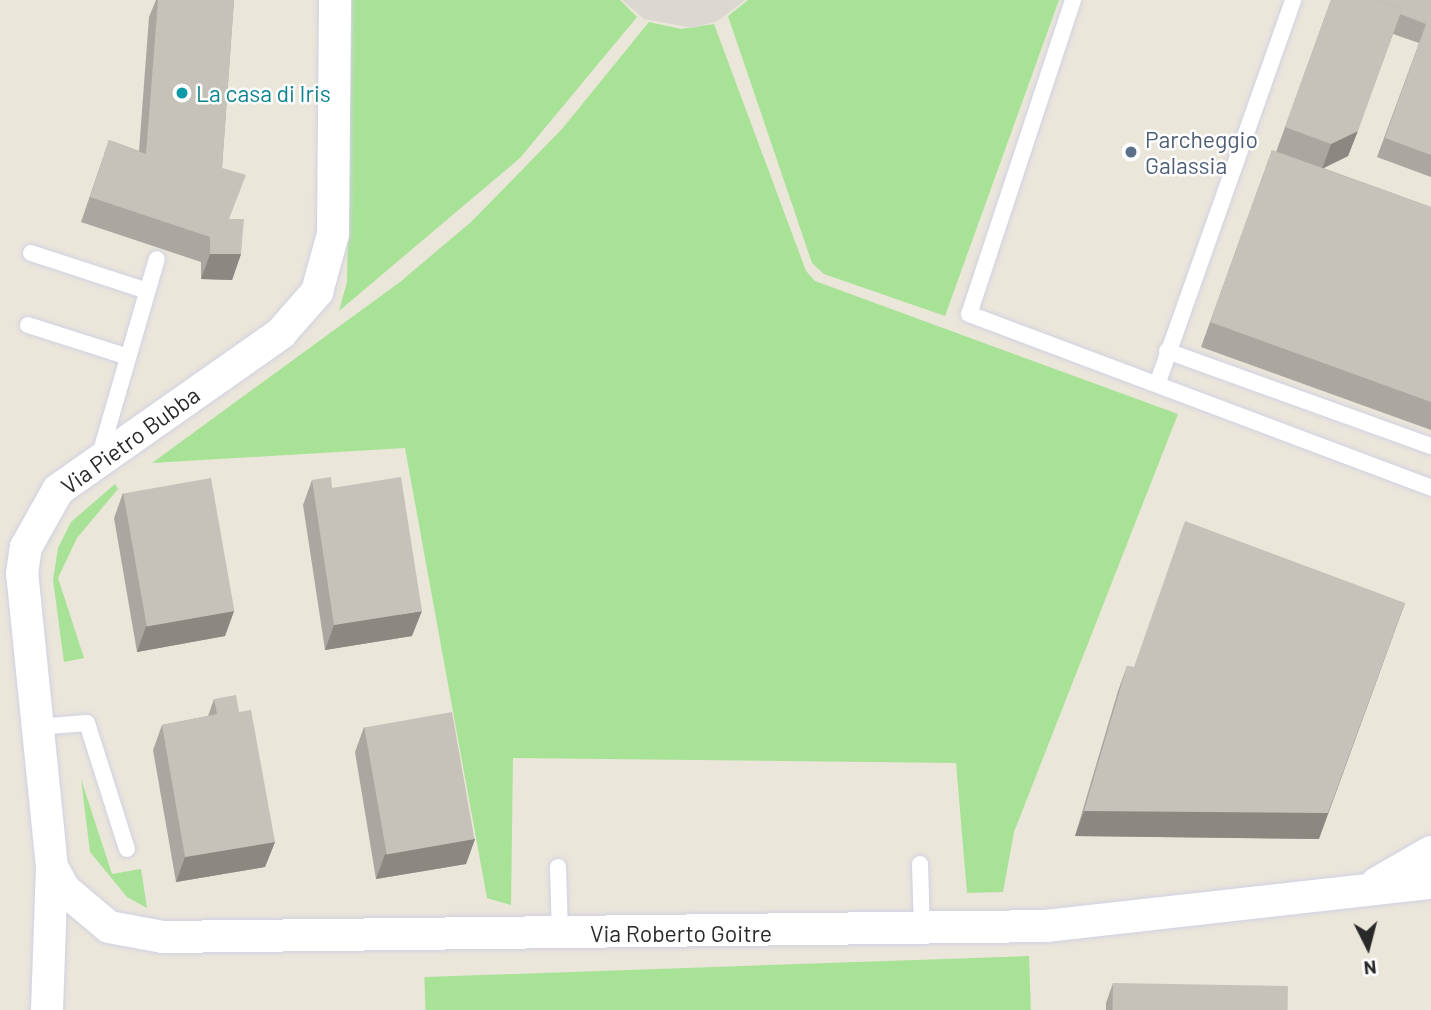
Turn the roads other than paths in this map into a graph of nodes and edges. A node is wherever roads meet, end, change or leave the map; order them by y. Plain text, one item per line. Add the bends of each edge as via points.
1 (335, 0) edge
2 (1073, 0) edge
3 (1293, 0) edge
4 (31, 253) dead end
5 (157, 259) dead end
6 (147, 291) junction
7 (28, 325) dead end
8 (1167, 351) junction
9 (128, 357) junction
10 (1158, 382) junction
11 (1431, 446) edge
12 (99, 458) junction
13 (1431, 488) edge
14 (36, 727) junction
15 (127, 849) dead end
16 (1431, 852) edge
17 (920, 864) dead end
18 (52, 867) junction
19 (558, 867) dead end
20 (1431, 883) edge
21 (1336, 898) junction
22 (922, 931) junction
23 (560, 934) junction
24 (47, 1010) edge

1 - 12 street, Via Pietro Bubba via 333,234 317,292 281,333
2 - 10 lane via 969,314
3 - 8 lane
4 - 6 lane
5 - 6 lane
6 - 9 lane
7 - 9 lane
8 - 10 lane
8 - 11 lane
9 - 12 lane
10 - 13 lane
12 - 14 street, Via Pietro Bubba via 58,490 26,547
14 - 15 lane via 87,723
14 - 18 street, Via Pietro Bubba
16 - 21 street, Via Roberto Goitre
17 - 22 lane
18 - 23 street, Via Roberto Goitre via 65,890 99,920 140,935
18 - 24 street, Via Pietro Bubba
19 - 23 lane
20 - 21 street, Via Roberto Goitre
21 - 22 street, Via Roberto Goitre via 1046,926
22 - 23 street, Via Roberto Goitre

